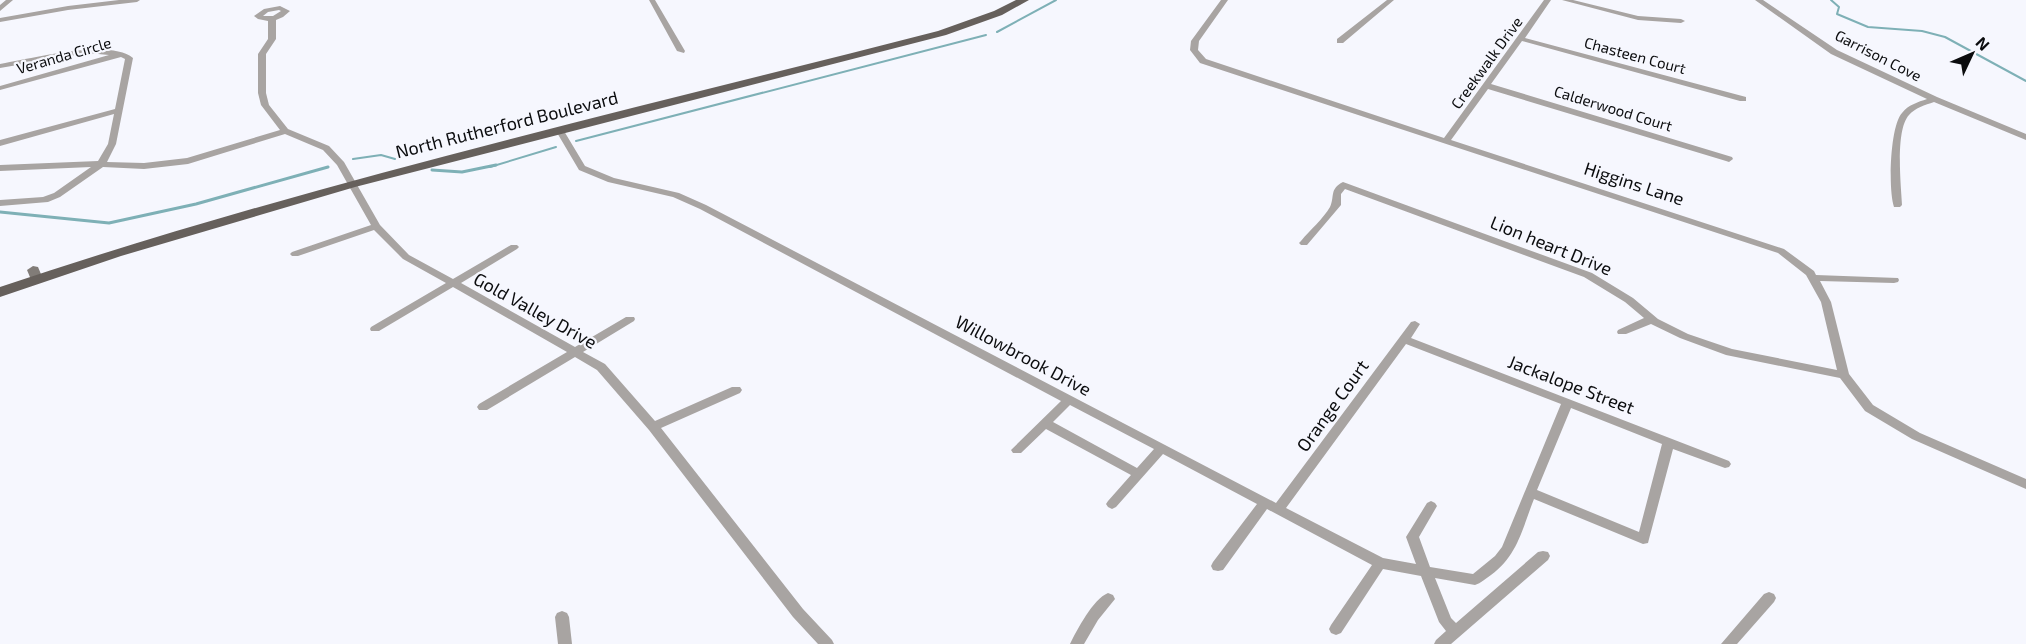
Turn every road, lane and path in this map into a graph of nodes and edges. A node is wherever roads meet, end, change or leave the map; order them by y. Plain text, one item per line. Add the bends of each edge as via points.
1 (10, 0) edge
2 (137, 0) edge
3 (271, 0) edge
4 (652, 0) edge
5 (1008, 0) edge
6 (1024, 0) edge
7 (1225, 0) edge
8 (1390, 0) edge
9 (1548, 0) edge
10 (1565, 0) edge
11 (1758, 0) edge
12 (0, 9) edge
13 (0, 20) edge
14 (1681, 21) dead end
15 (1521, 39) junction
16 (1340, 41) dead end
17 (681, 51) dead end
18 (122, 54) junction
19 (1, 65) edge
20 (1488, 86) junction
21 (0, 88) edge
22 (1743, 99) dead end
23 (1934, 99) junction
24 (117, 111) junction
25 (285, 131) junction
26 (560, 131) junction
27 (2026, 137) edge
28 (1447, 140) junction
29 (0, 143) edge
30 (1730, 159) dead end
31 (101, 164) junction
32 (0, 168) edge
33 (349, 180) junction
34 (0, 203) edge
35 (1897, 205) dead end
36 (376, 226) junction
37 (1304, 243) dead end
38 (514, 247) dead end
39 (295, 254) dead end
40 (35, 274) junction
41 (1813, 278) junction
42 (1894, 280) dead end
43 (0, 282) edge
44 (452, 284) junction
45 (0, 292) edge
46 (630, 319) dead end
47 (1652, 319) junction
48 (1415, 324) dead end
49 (375, 329) dead end
50 (1622, 332) dead end
51 (1404, 339) junction
52 (577, 351) junction
53 (1844, 375) junction
54 (736, 390) dead end
55 (1070, 399) junction
56 (1567, 403) junction
57 (483, 407) dead end
58 (1045, 423) junction
59 (653, 427) junction
60 (1669, 442) junction
61 (1162, 448) junction
62 (1017, 450) dead end
63 (1725, 464) dead end
64 (1139, 474) junction
65 (2026, 484) edge
66 (1530, 492) junction
67 (1265, 502) junction
68 (1112, 504) dead end
69 (1431, 506) dead end
70 (1280, 508) junction
71 (1543, 556) dead end
72 (1380, 563) junction
73 (1218, 566) dead end
74 (1427, 573) junction
75 (1769, 598) dead end
76 (1108, 599) dead end
77 (562, 617) dead end
78 (1336, 629) dead end
79 (1456, 631) junction
80 (565, 644) edge
81 (827, 644) edge
82 (1077, 644) edge
83 (1441, 644) edge
84 (1728, 644) edge

1 - 12 street
2 - 13 street
3 - 25 street, Gold Valley Drive via 272,39 262,54 262,93 265,105
4 - 17 street
5 - 33 main road, North Rutherford Boulevard via 928,31
6 - 26 main road, North Rutherford Boulevard via 998,14 942,33
7 - 28 street, Higgins Lane via 1195,41 1194,50 1203,61
8 - 16 street
9 - 15 street, Creekwalk Drive
10 - 14 street via 1638,18
11 - 23 street, Garrison Cove via 1834,52
15 - 20 street, Creekwalk Drive
15 - 22 street, Chasteen Court
18 - 19 street, Veranda Circle via 87,51
18 - 21 street, Veranda Circle
18 - 24 street via 129,58
20 - 28 street, Creekwalk Drive
20 - 30 street, Calderwood Court
23 - 27 street, Garrison Cove
23 - 35 street via 1903,116 1898,134
24 - 29 street
24 - 31 street via 112,144
25 - 31 street via 188,161 144,166
25 - 33 street, Gold Valley Drive via 326,148
26 - 33 main road, North Rutherford Boulevard
26 - 55 street, Willowbrook Drive via 582,168 704,207
28 - 41 street, Higgins Lane via 1758,242 1781,251
31 - 32 street
31 - 34 street via 45,200
33 - 36 street, Gold Valley Drive
33 - 40 main road, North Rutherford Boulevard
36 - 39 street
36 - 44 street, Gold Valley Drive via 406,257
37 - 47 street, Lion heart Drive via 1336,205 1336,194 1343,185 1588,275
38 - 44 street
40 - 43 main road, North Rutherford Boulevard
40 - 45 main road, North Rutherford Boulevard
41 - 42 street
41 - 53 street, Higgins Lane via 1826,302
44 - 49 street
44 - 52 street, Gold Valley Drive
46 - 52 street
47 - 50 street
47 - 53 street, Lion heart Drive via 1684,336 1730,351
48 - 51 street, Orange Court
51 - 56 street, Jackalope Street
51 - 70 street, Orange Court
52 - 57 street
52 - 59 street, Gold Valley Drive via 601,367
53 - 65 street, Higgins Lane via 1869,408 1895,425
54 - 59 street
55 - 58 street
55 - 61 street, Willowbrook Drive
56 - 60 street, Jackalope Street
56 - 66 street
58 - 62 street
58 - 64 street
59 - 81 street, Gold Valley Drive via 798,613
60 - 63 street, Jackalope Street
60 - 66 street via 1643,539
61 - 64 street
61 - 67 street, Willowbrook Drive
64 - 68 street
66 - 74 street, Willowbrook Drive via 1509,551 1486,572 1475,580
67 - 70 street, Willowbrook Drive
67 - 73 street
69 - 74 street via 1412,537
70 - 72 street, Willowbrook Drive
71 - 79 street
72 - 74 street, Willowbrook Drive
72 - 78 street
74 - 79 street via 1446,622
75 - 84 street
76 - 82 street
77 - 80 street
79 - 83 street

